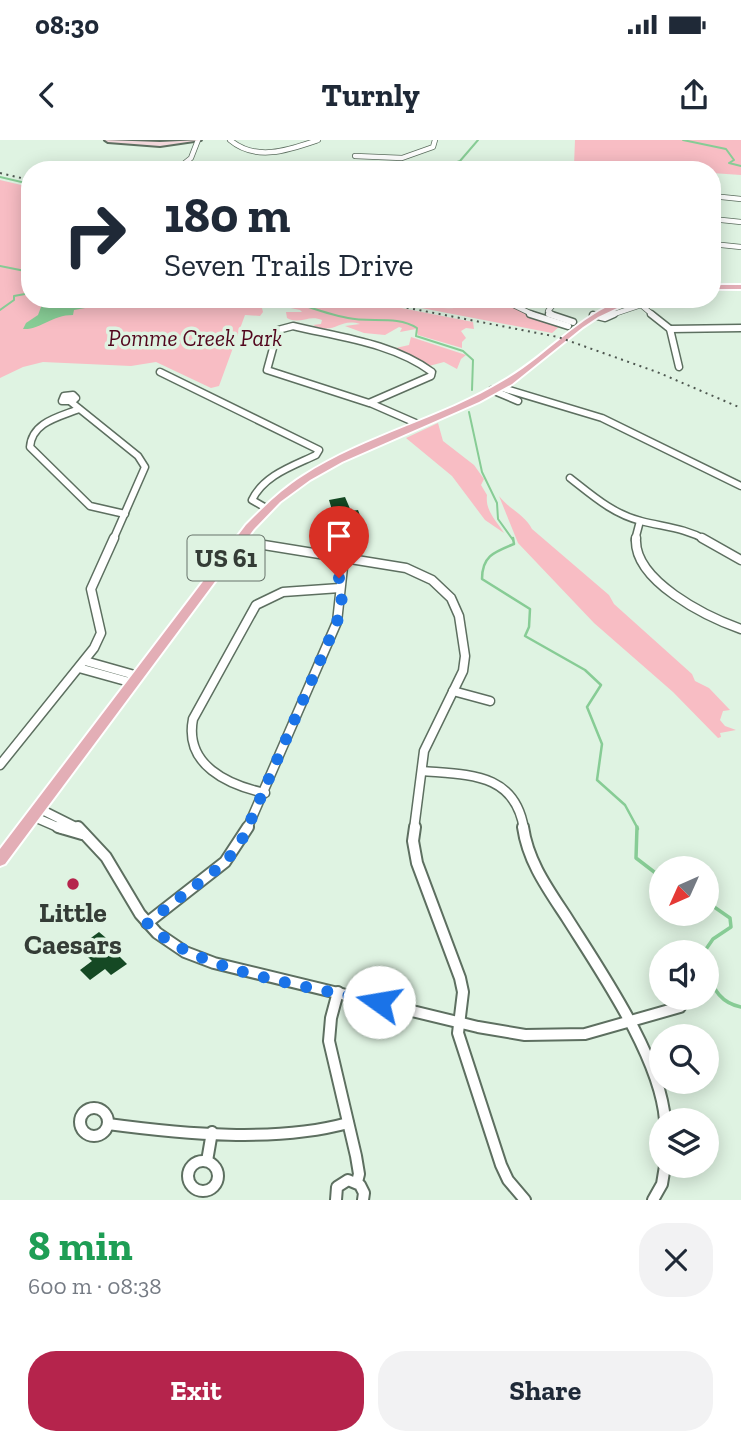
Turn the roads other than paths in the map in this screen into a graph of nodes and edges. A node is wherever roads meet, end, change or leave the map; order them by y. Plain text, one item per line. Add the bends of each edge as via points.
1 (108, 140) edge
2 (198, 140) edge
3 (230, 140) edge
4 (318, 140) edge
5 (435, 140) edge
6 (355, 156) dead end
7 (188, 161) edge
8 (721, 197) edge
9 (741, 199) edge
10 (721, 220) edge
11 (741, 222) edge
12 (721, 245) edge
13 (741, 247) edge
14 (721, 286) edge
15 (741, 287) edge
16 (519, 308) edge
17 (550, 308) edge
18 (601, 308) edge
19 (610, 308) edge
20 (626, 308) edge
21 (644, 308) edge
22 (593, 315) junction
23 (570, 324) junction
24 (670, 328) junction
25 (741, 328) edge
26 (539, 358) junction
27 (679, 367) dead end
28 (160, 372) dead end
29 (496, 389) junction
30 (71, 402) dead end
31 (369, 403) junction
32 (79, 410) junction
33 (418, 424) junction
34 (570, 478) dead end
35 (741, 486) edge
36 (266, 508) junction
37 (125, 514) junction
38 (640, 521) junction
39 (239, 541) junction
40 (344, 558) junction
41 (741, 560) edge
42 (340, 587) junction
43 (741, 629) edge
44 (82, 664) junction
45 (135, 679) junction
46 (453, 691) junction
47 (490, 701) dead end
48 (0, 765) edge
49 (422, 771) junction
50 (265, 793) junction
51 (35, 812) junction
52 (0, 860) edge
53 (147, 923) junction
54 (338, 992) junction
55 (670, 1010) edge
56 (459, 1022) junction
57 (629, 1022) junction
58 (664, 1108) edge
59 (348, 1123) junction
60 (108, 1124) dead end
61 (212, 1132) junction
62 (207, 1161) dead end
63 (662, 1178) edge
64 (357, 1182) junction
65 (657, 1199) edge
66 (336, 1200) edge
67 (363, 1200) edge
68 (525, 1200) edge

1 - 2 street via 160,144
2 - 7 street
3 - 4 street via 242,150 267,152
5 - 6 street via 433,147 408,157
8 - 9 street
10 - 11 street
12 - 13 street
14 - 15 main road
16 - 23 street
17 - 23 street via 549,314
18 - 23 main road, US 61
19 - 22 main road, US 61
20 - 22 street via 604,318
21 - 24 street
22 - 26 main road, US 61
23 - 26 main road, US 61
24 - 25 street
24 - 27 street
26 - 29 main road, US 61
28 - 36 street via 319,450 266,482 253,496 252,500
29 - 33 main road, US 61
29 - 35 street via 522,402 578,409 670,448
30 - 32 street
31 - 31 street via 267,370 278,330 293,326 376,348 416,361 432,372
31 - 33 street
32 - 37 street via 138,456 145,467
32 - 37 street via 38,428 30,437 30,447 90,506
33 - 36 main road, US 61 via 318,470
34 - 38 street via 605,506
36 - 39 main road, US 61
37 - 44 street via 91,589 101,633
38 - 41 street via 690,531
38 - 43 street via 635,546 647,570 712,617
39 - 40 street
39 - 45 main road, US 61
40 - 42 street
40 - 46 street via 413,570 448,595 459,616 465,656
42 - 50 street via 342,607 337,622
42 - 50 street via 283,593 256,605 193,719 193,745 218,777
44 - 45 street
44 - 48 street
45 - 51 main road, US 61
46 - 47 street
46 - 49 street via 427,744
49 - 56 street via 414,852 460,978
49 - 57 street via 482,779 514,799 523,815 525,852
50 - 53 street via 226,862
51 - 52 main road, US 61
51 - 53 street via 69,832 82,834 106,857
53 - 54 street via 172,944 204,960
54 - 56 street
54 - 59 street via 329,1041
55 - 57 street
56 - 57 street via 551,1036 572,1036
56 - 68 street via 460,1039 501,1165
57 - 58 street via 661,1088
59 - 61 street via 292,1135
59 - 64 street via 359,1169
60 - 61 street
61 - 62 street
63 - 65 street
64 - 66 street via 340,1184
64 - 67 street

